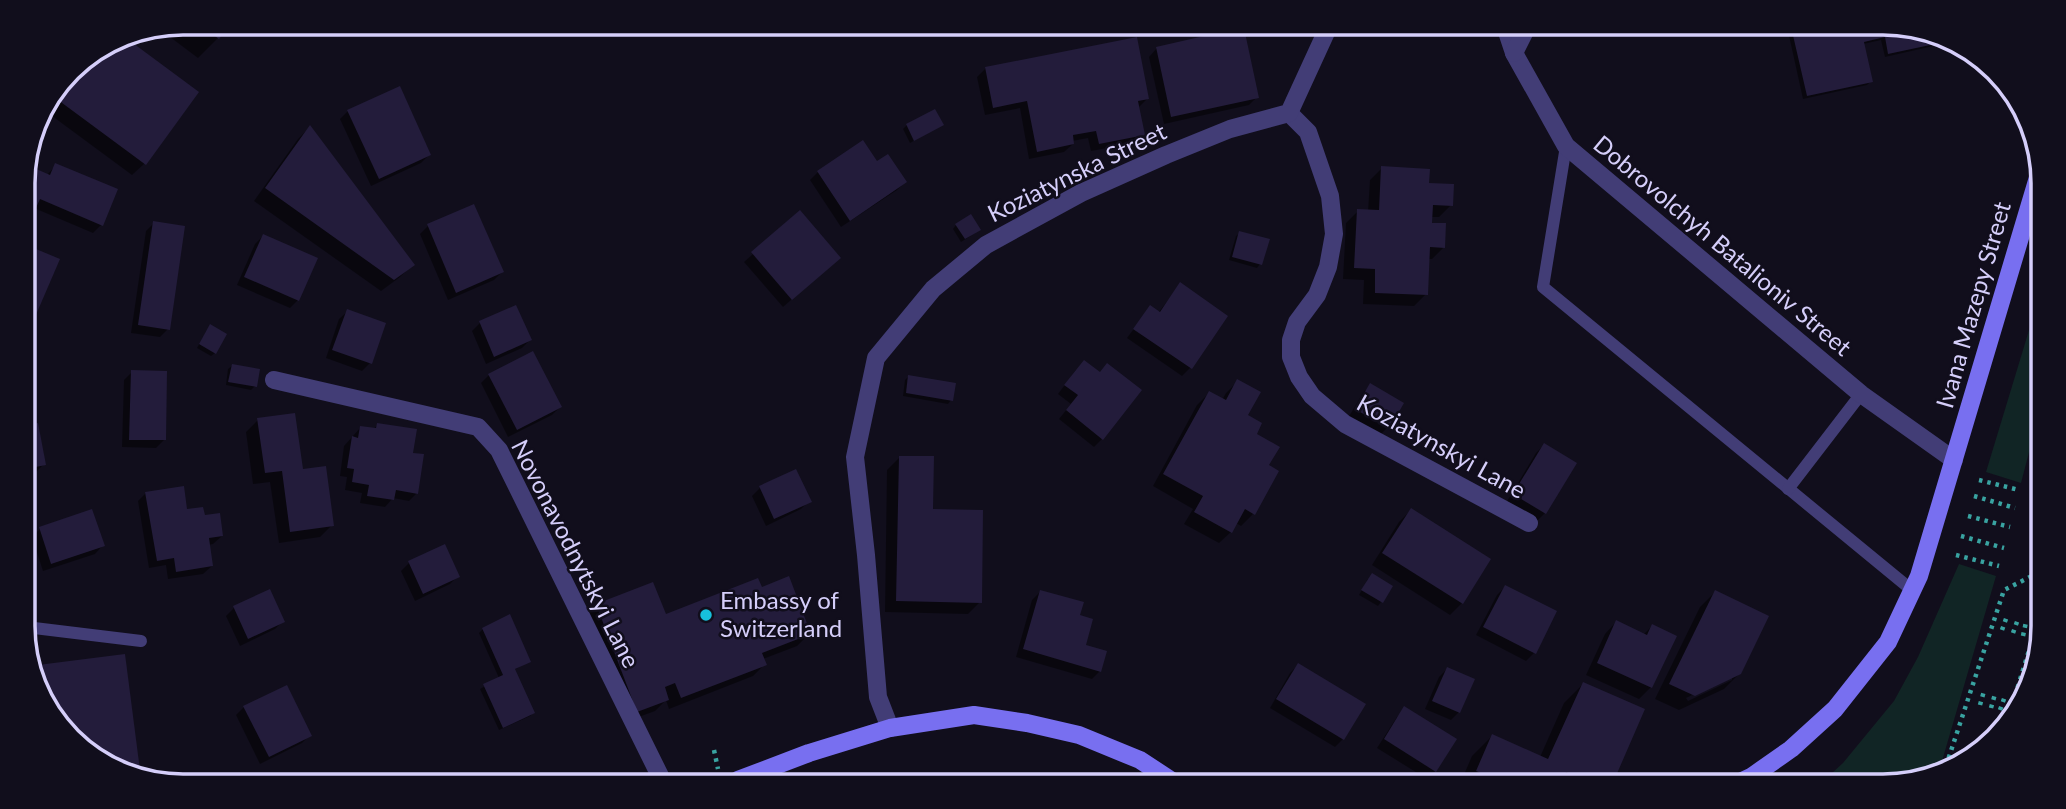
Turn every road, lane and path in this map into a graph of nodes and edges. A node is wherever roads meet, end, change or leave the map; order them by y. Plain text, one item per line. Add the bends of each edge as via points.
1 (1325, 35) edge
2 (1508, 35) edge
3 (1523, 35) edge
4 (1514, 53) junction
5 (1289, 113) junction
6 (1566, 146) junction
7 (2031, 201) edge
8 (274, 380) dead end
9 (1861, 394) junction
10 (1954, 460) junction
11 (1979, 480) dead end
12 (1788, 489) junction
13 (2020, 490) dead end
14 (1974, 496) dead end
15 (2015, 508) dead end
16 (1968, 516) dead end
17 (1529, 523) dead end
18 (2010, 527) dead end
19 (1961, 537) dead end
20 (2004, 548) dead end
21 (1956, 555) dead end
22 (1999, 566) dead end
23 (2031, 576) edge
24 (1913, 592) junction
25 (2007, 616) dead end
26 (2018, 620) dead end
27 (2026, 622) dead end
28 (35, 628) edge
29 (2002, 630) dead end
30 (2013, 633) dead end
31 (2023, 636) dead end
32 (141, 641) dead end
33 (2029, 651) edge
34 (2017, 690) edge
35 (1984, 691) dead end
36 (1995, 694) dead end
37 (2005, 696) dead end
38 (1980, 705) dead end
39 (1991, 708) dead end
40 (2000, 710) dead end
41 (890, 728) junction
42 (1949, 759) edge
43 (659, 774) edge
44 (754, 774) edge
45 (1161, 774) edge
46 (1755, 774) edge

1 - 5 street
2 - 4 street, Dobrovolchyh Batalioniv Street
3 - 4 street
4 - 6 street, Dobrovolchyh Batalioniv Street
5 - 17 street, Koziatynskyi Lane via 1308,132 1330,196 1334,234 1317,295 1297,322 1291,340 1299,377 1312,396 1345,424
5 - 41 street, Koziatynska Street via 1230,129 1166,155 1081,193 986,245 933,289 876,358 855,457 876,684
6 - 9 street, Dobrovolchyh Batalioniv Street
6 - 12 lane via 1543,287
7 - 10 main road, Ivana Mazepy Street
8 - 43 street, Novonavodnytskyi Lane via 478,427 499,450
9 - 10 street, Dobrovolchyh Batalioniv Street
9 - 12 lane
10 - 24 main road, Ivana Mazepy Street
11 - 13 path
12 - 24 lane
14 - 15 path
16 - 18 path
19 - 20 path
21 - 22 path
23 - 42 path via 2004,590
24 - 46 main road, Ivana Mazepy Street via 1888,642 1835,709
25 - 29 path
26 - 30 path
27 - 31 path
28 - 32 lane
33 - 34 path
35 - 38 path
36 - 39 path
37 - 40 path
41 - 44 main road
41 - 45 main road via 974,715 1027,723 1079,735 1140,760

